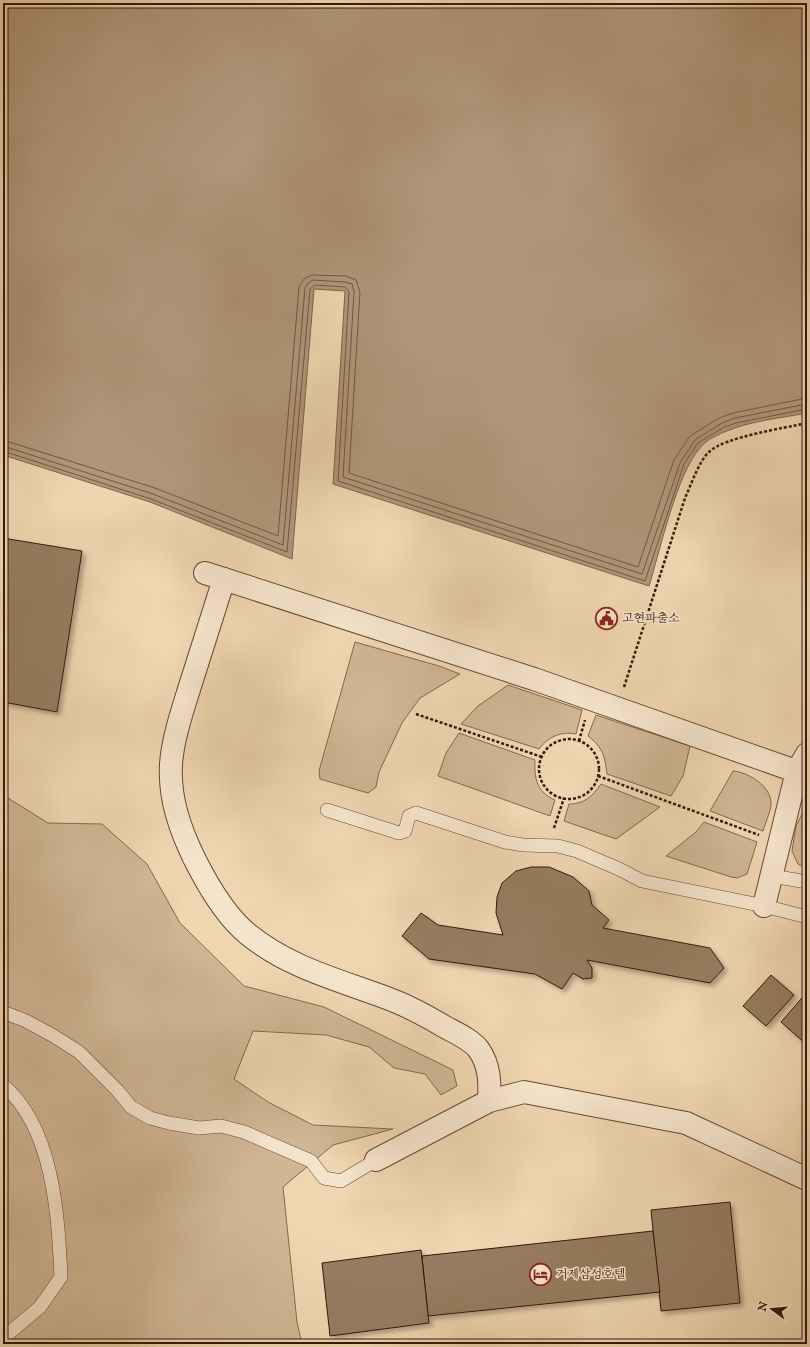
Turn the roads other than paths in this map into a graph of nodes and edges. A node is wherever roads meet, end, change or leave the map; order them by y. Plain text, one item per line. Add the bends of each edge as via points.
1 (246, 586) junction
2 (217, 602) junction
3 (772, 762) junction
4 (805, 772) edge
5 (790, 801) junction
6 (327, 810) dead end
7 (772, 876) junction
8 (807, 882) edge
9 (764, 906) junction
10 (807, 917) edge
11 (3, 1012) edge
12 (3, 1085) edge
13 (489, 1101) junction
14 (376, 1160) joint
15 (807, 1179) edge
16 (3, 1338) edge

1 - 2 street via 228,592
1 - 2 street via 214,576
1 - 3 street via 534,679
2 - 13 street via 178,725 171,765 174,806 183,836 198,866 221,904 248,934 269,949 322,976 393,1001 463,1037 479,1049 487,1065 490,1082
3 - 4 street
3 - 5 street via 783,776
4 - 5 street
5 - 7 street
6 - 9 lane via 399,833 405,831 409,816 416,813 505,842 549,845 577,851 642,881
7 - 8 lane
7 - 9 street
9 - 10 lane
11 - 14 lane via 46,1031 79,1052 131,1107 150,1118 192,1127 221,1126 244,1132 310,1161 324,1178 341,1181
12 - 16 lane via 27,1111 41,1145 54,1191 62,1277 40,1307
13 - 14 street
13 - 15 street via 524,1092 686,1123

